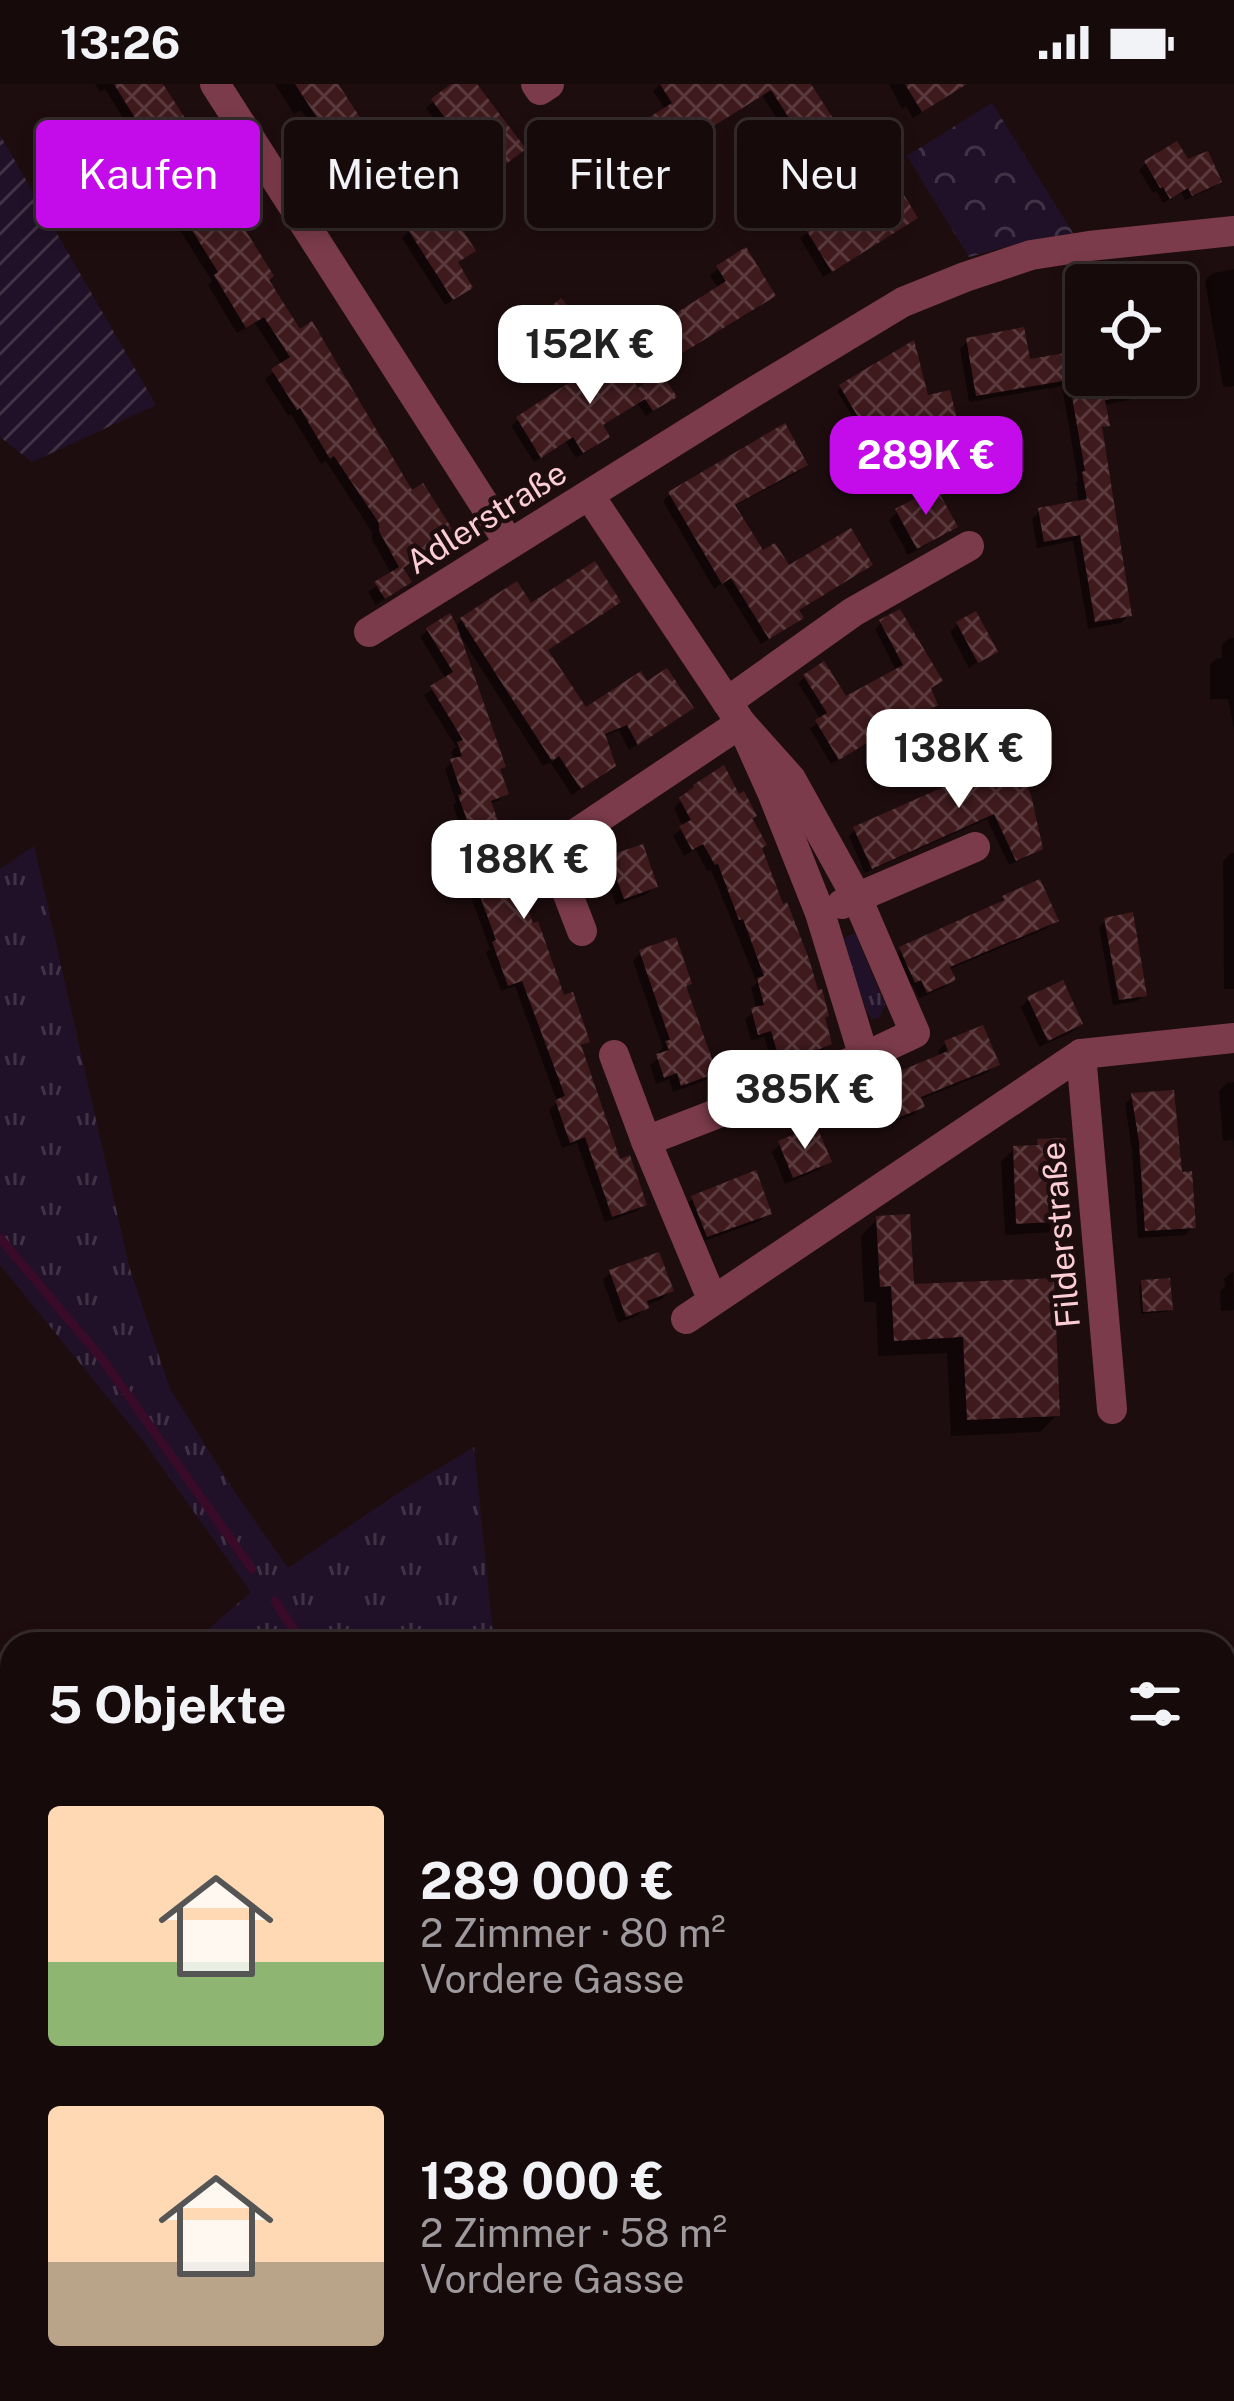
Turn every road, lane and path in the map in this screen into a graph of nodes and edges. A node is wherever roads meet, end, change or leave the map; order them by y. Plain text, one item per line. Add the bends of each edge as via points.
1 (215, 84) edge
2 (536, 84) edge
3 (549, 84) edge
4 (1234, 232) edge
5 (589, 495) junction
6 (509, 543) junction
7 (969, 546) dead end
8 (369, 632) dead end
9 (734, 713) junction
10 (975, 848) dead end
11 (857, 898) junction
12 (820, 913) junction
13 (582, 931) dead end
14 (1234, 1039) edge
15 (614, 1054) dead end
16 (1081, 1054) junction
17 (865, 1057) junction
18 (646, 1141) junction
19 (707, 1287) dead end
20 (686, 1319) dead end
21 (1112, 1409) dead end

1 - 6 street
2 - 3 street
4 - 5 street, Adlerstraße via 1031,255 924,293
5 - 6 street, Adlerstraße
5 - 9 street
6 - 8 street, Adlerstraße
7 - 9 street via 853,612
9 - 11 street via 791,779
9 - 12 street
9 - 13 street via 551,850
10 - 11 street
11 - 12 street
11 - 17 street via 915,1033
12 - 17 street
14 - 16 street, Filderstraße
15 - 18 street
16 - 20 street, Filderstraße
16 - 21 street, Filderstraße
17 - 18 street
18 - 19 street

